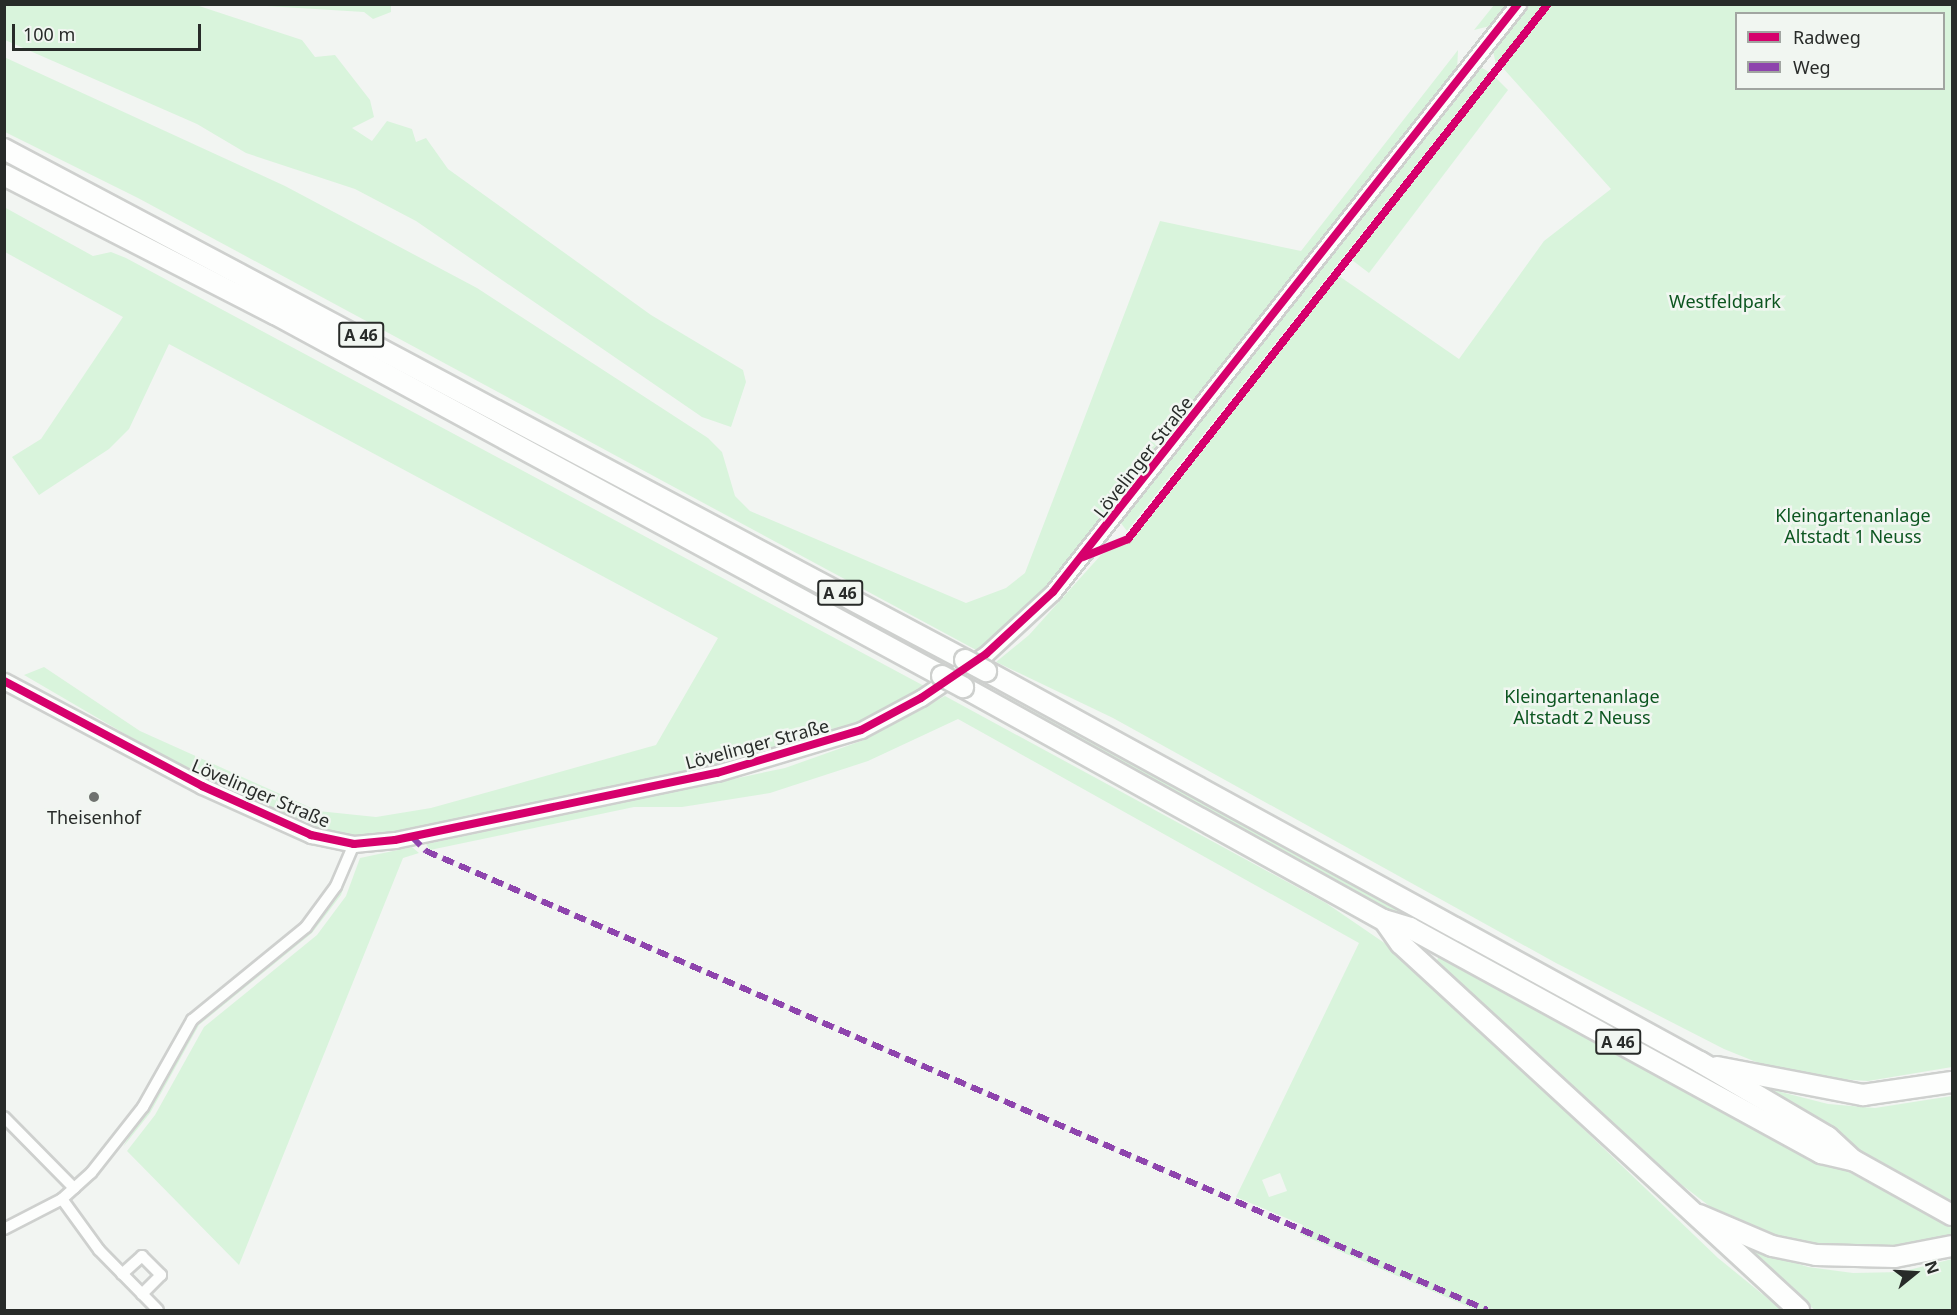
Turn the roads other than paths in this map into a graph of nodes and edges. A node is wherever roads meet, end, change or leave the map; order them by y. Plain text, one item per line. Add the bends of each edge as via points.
1 (1518, 4) edge
2 (4, 149) edge
3 (4, 175) edge
4 (4, 681) edge
5 (354, 844) junction
6 (1384, 920) junction
7 (1700, 1062) junction
8 (1953, 1082) edge
9 (4, 1117) edge
10 (1853, 1160) junction
11 (74, 1188) junction
12 (62, 1199) junction
13 (1694, 1212) junction
14 (1953, 1215) edge
15 (4, 1229) edge
16 (1953, 1246) edge
17 (122, 1274) junction
18 (142, 1294) junction
19 (158, 1311) edge
20 (1799, 1311) edge

1 - 5 street, Lövelinger Straße via 1083,557 986,654 890,716 785,756 395,840
2 - 7 highway, A 46, bridge via 986,671
3 - 6 highway, A 46, bridge via 275,314
4 - 5 street, Lövelinger Straße via 202,786 311,835
5 - 11 street via 322,908 290,942 233,981 192,1020 143,1107
6 - 10 highway, A 46 via 1410,928 1821,1153
6 - 13 highway via 1401,944
7 - 8 highway, A 46 via 1830,1093 1898,1093
7 - 10 highway via 1828,1137
9 - 11 street
10 - 14 highway, A 46
11 - 12 street
12 - 15 street
12 - 17 street
13 - 16 highway via 1772,1246 1816,1255 1895,1257
13 - 20 highway
17 - 18 street
17 - 18 street via 142,1256 161,1275
18 - 19 street

